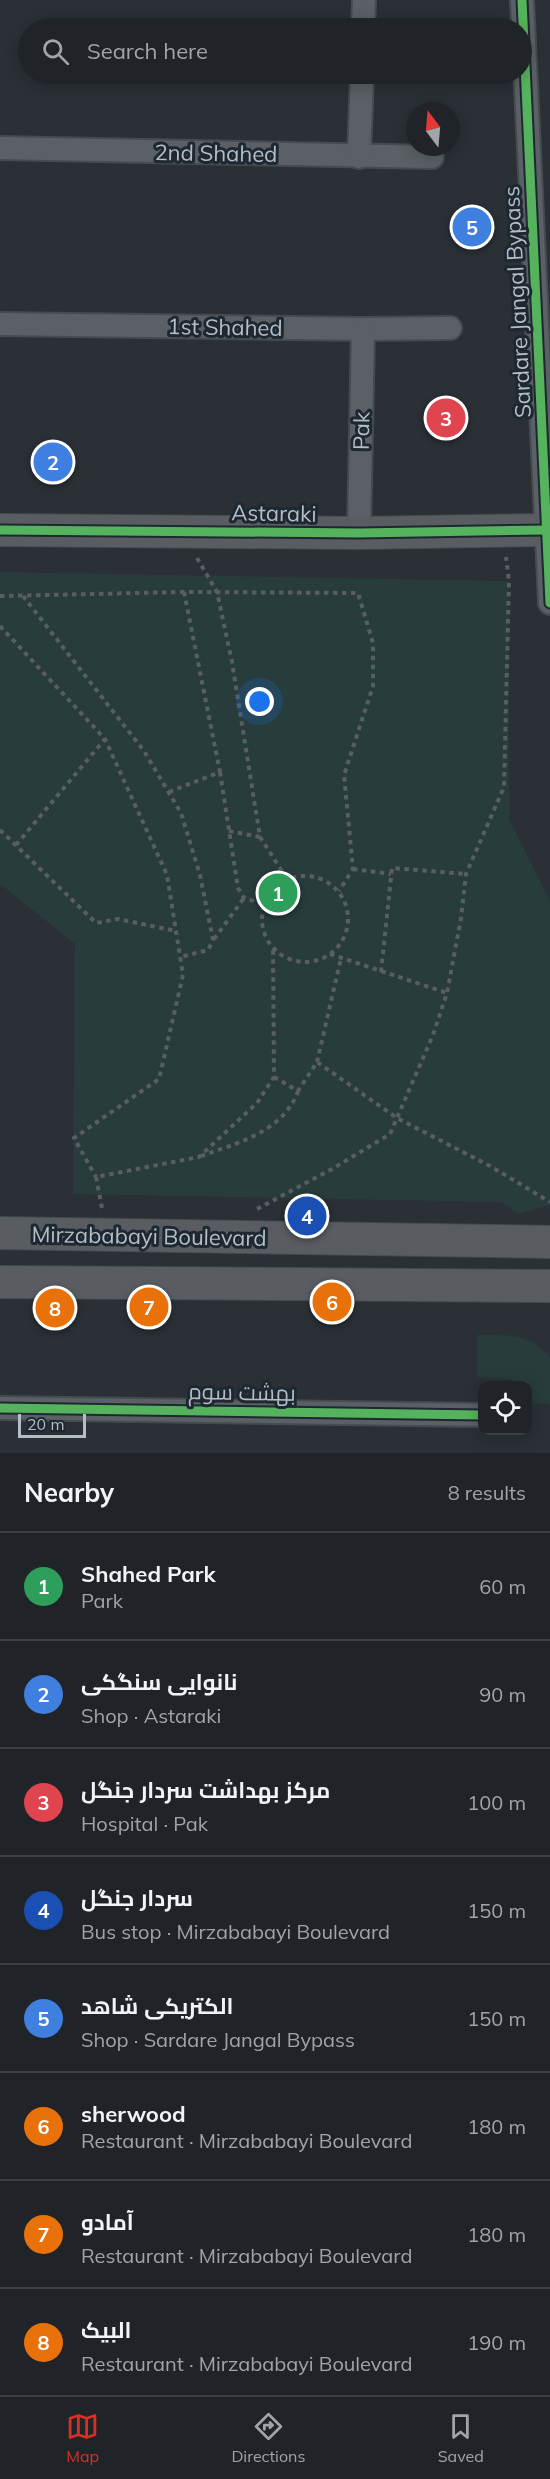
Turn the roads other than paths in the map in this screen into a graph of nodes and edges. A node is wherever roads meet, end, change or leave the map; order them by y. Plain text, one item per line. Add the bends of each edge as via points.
1 (364, 0) edge
2 (522, 0) edge
3 (363, 18) edge
4 (523, 18) edge
5 (362, 84) edge
6 (526, 84) edge
7 (0, 148) edge
8 (359, 157) junction
9 (432, 157) dead end
10 (0, 324) edge
11 (450, 328) dead end
12 (363, 329) junction
13 (0, 530) edge
14 (547, 530) junction
15 (359, 533) junction
16 (550, 603) edge
17 (0, 1233) edge
18 (550, 1242) edge
19 (0, 1282) edge
20 (550, 1286) edge
21 (0, 1408) edge
22 (478, 1415) edge

1 - 3 street
2 - 4 street, Sardare Jangal Bypass
5 - 8 street
6 - 14 street, Sardare Jangal Bypass
7 - 8 street, 2nd Shahed
8 - 9 street, 2nd Shahed
10 - 12 street, 1st Shahed
11 - 12 street, 1st Shahed
12 - 15 street, Pak
13 - 15 main road, Astaraki
14 - 15 main road, Astaraki
14 - 16 street, Sardare Jangal Bypass
17 - 18 main road, Mirzababayi Boulevard
19 - 20 main road, Mirzababayi Boulevard
21 - 22 street, بهشت سوم

